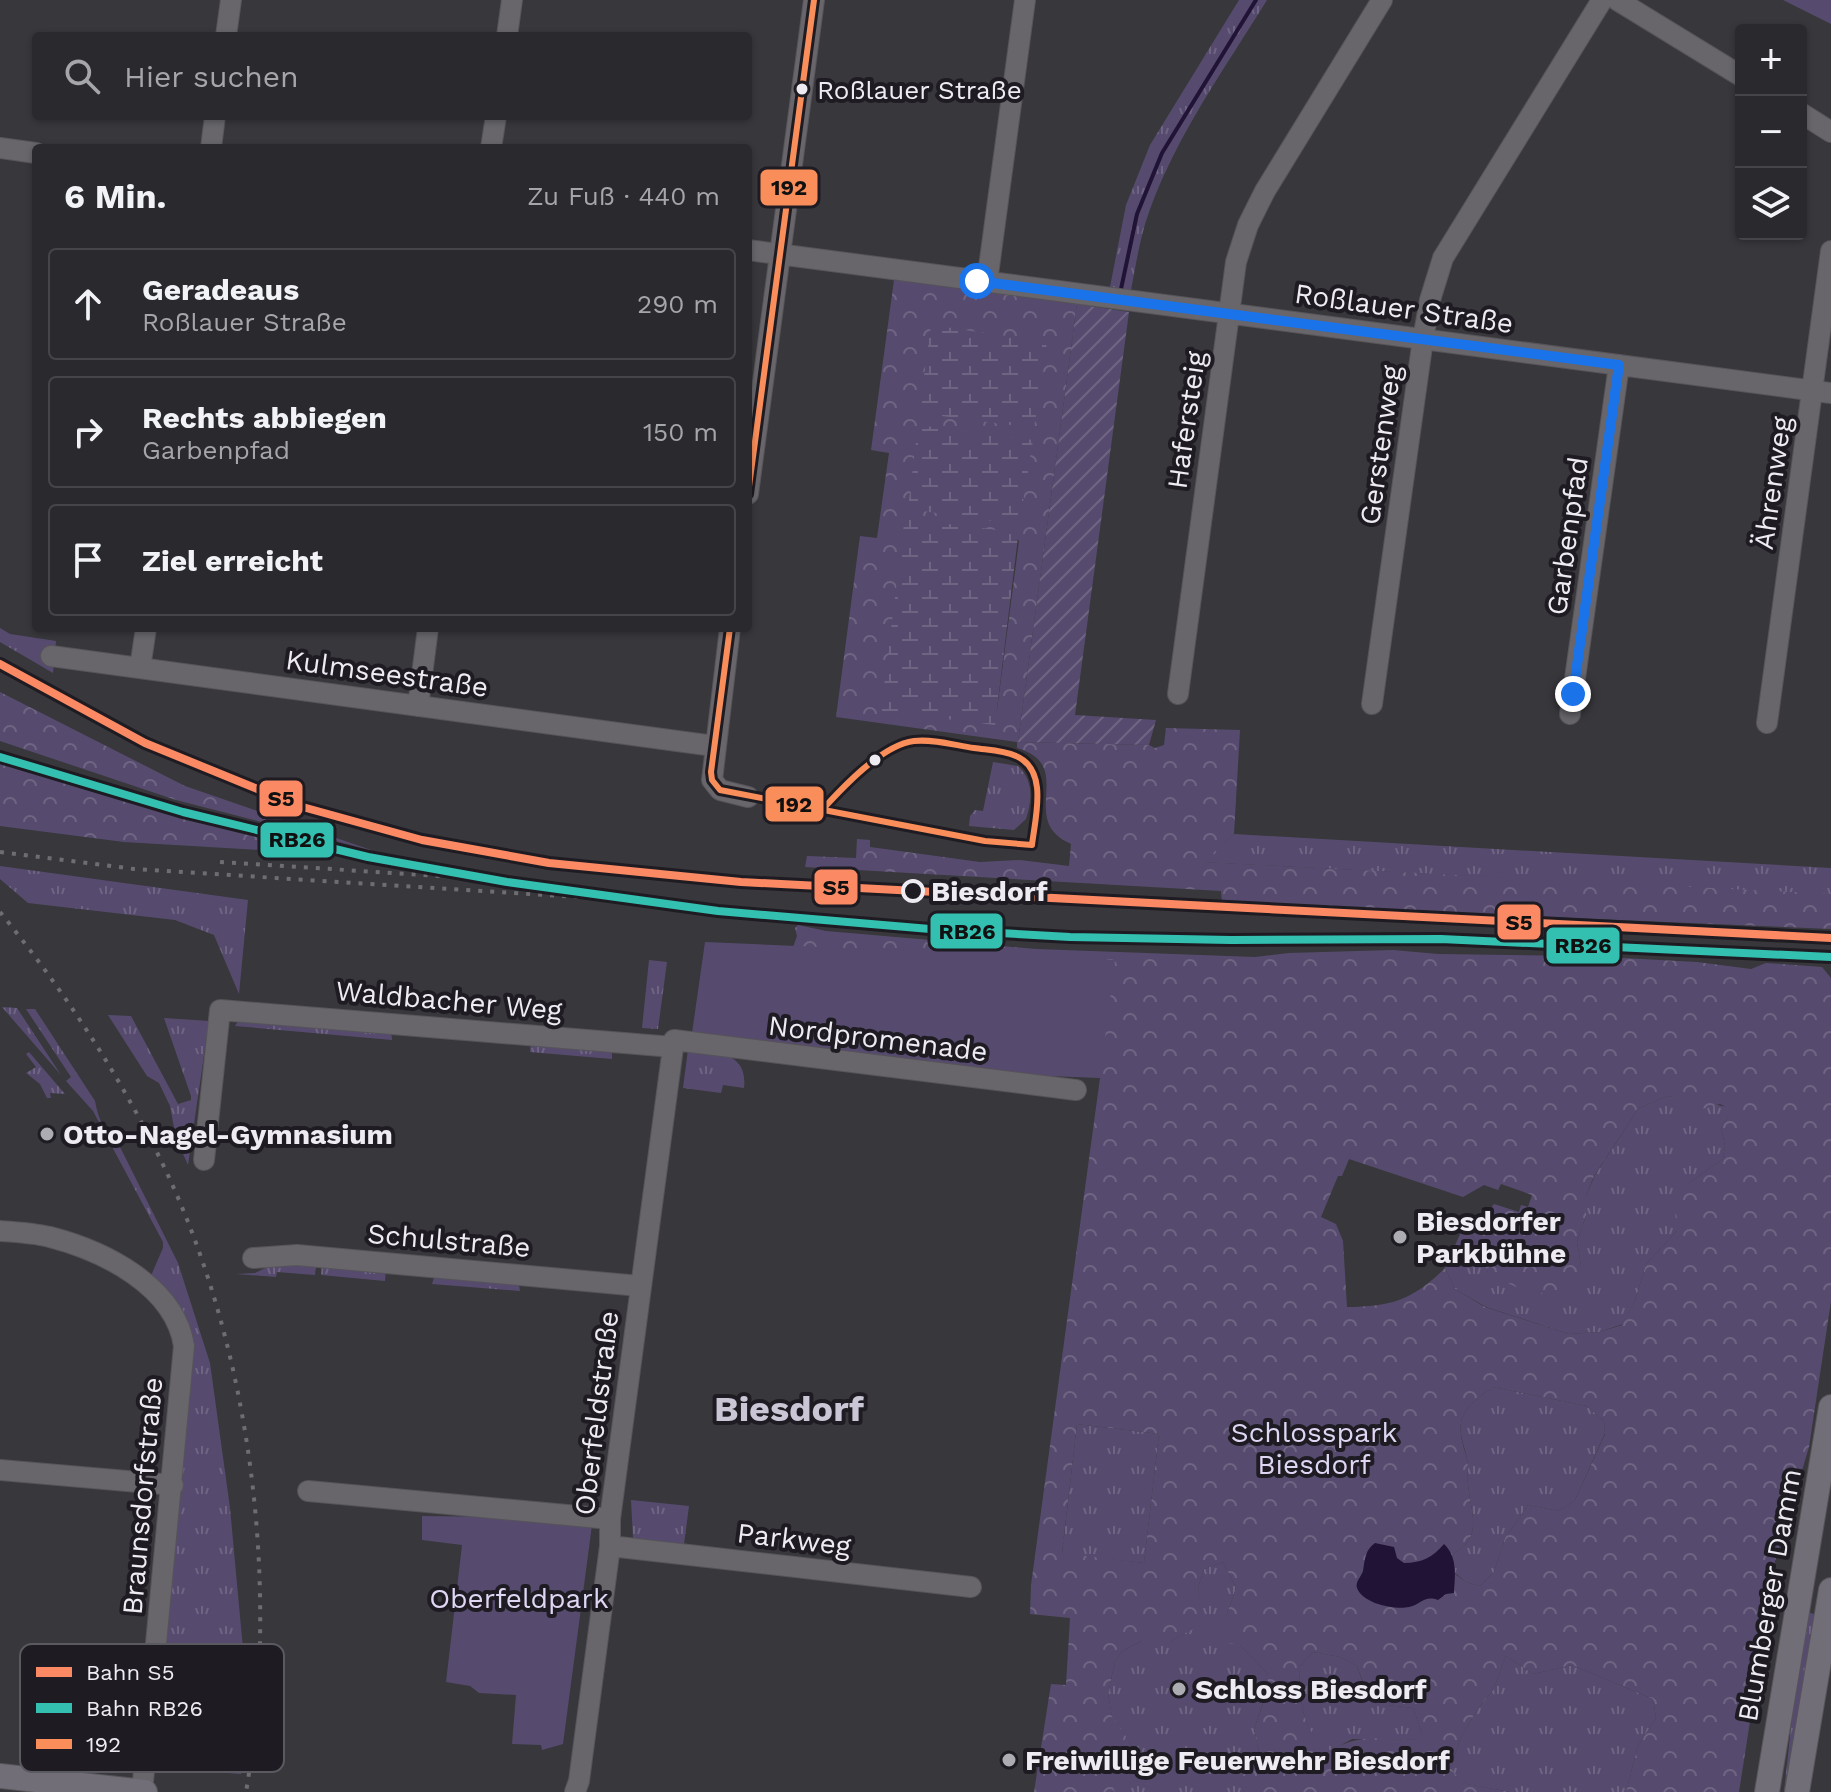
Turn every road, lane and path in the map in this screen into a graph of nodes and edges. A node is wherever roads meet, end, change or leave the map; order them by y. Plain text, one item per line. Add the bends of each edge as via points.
1 (231, 0) edge
2 (512, 0) edge
3 (814, 0) edge
4 (1025, 0) edge
5 (1382, 0) edge
6 (1602, 0) edge
7 (1617, 0) edge
8 (227, 32) edge
9 (508, 32) edge
10 (1735, 72) edge
11 (1807, 117) edge
12 (214, 120) edge
13 (495, 120) edge
14 (1831, 132) edge
15 (212, 144) edge
16 (492, 144) edge
17 (0, 148) edge
18 (32, 152) edge
19 (752, 250) edge
20 (1831, 251) edge
21 (780, 254) junction
22 (987, 282) junction
23 (1229, 313) junction
24 (1423, 339) junction
25 (1619, 365) junction
26 (1822, 392) edge
27 (752, 464) edge
28 (145, 632) edge
29 (427, 632) edge
30 (729, 632) edge
31 (51, 656) dead end
32 (140, 668) junction
33 (1178, 694) dead end
34 (1372, 704) dead end
35 (418, 706) junction
36 (1570, 714) dead end
37 (1767, 723) dead end
38 (714, 746) junction
39 (748, 797) dead end
40 (673, 1043) junction
41 (1076, 1090) dead end
42 (204, 1160) dead end
43 (0, 1231) edge
44 (253, 1258) dead end
45 (640, 1286) junction
46 (1831, 1407) edge
47 (0, 1470) edge
48 (173, 1485) junction
49 (308, 1491) dead end
50 (610, 1519) junction
51 (1808, 1540) junction
52 (610, 1546) junction
53 (971, 1587) dead end
54 (1831, 1590) edge
55 (1829, 1618) edge
56 (157, 1644) edge
57 (145, 1772) edge
58 (0, 1776) edge
59 (143, 1792) edge
60 (575, 1792) edge
61 (1767, 1792) edge
62 (1797, 1792) edge

1 - 8 street
2 - 9 street
3 - 21 street
4 - 22 street
5 - 23 street, Hafersteig via 1255,209 1236,262
6 - 24 street, Gerstenweg via 1443,258
7 - 10 street
11 - 14 street
12 - 15 street
13 - 16 street
17 - 18 street
19 - 21 street, Roßlauer Straße
20 - 26 street, Ährenweg
21 - 22 street, Roßlauer Straße
21 - 27 street
22 - 23 street, Roßlauer Straße
23 - 24 street, Roßlauer Straße
23 - 33 street, Hafersteig
24 - 25 street, Roßlauer Straße
24 - 34 street, Gerstenweg
25 - 26 street, Roßlauer Straße
25 - 36 street, Garbenpfad
26 - 37 street, Ährenweg
28 - 32 street
29 - 35 street
30 - 38 street
31 - 32 street, Kulmseestraße
32 - 35 street, Kulmseestraße
35 - 38 street, Kulmseestraße
38 - 39 street via 712,780 720,790
40 - 41 street, Nordpromenade
40 - 42 street, Waldbacher Weg via 220,1010
40 - 45 street, Oberfeldstraße
43 - 48 street, Braunsdorfstraße via 71,1243 152,1287 176,1316 184,1346
44 - 45 street, Schulstraße via 297,1255
45 - 50 street, Oberfeldstraße
46 - 51 main road, Blumberger Damm
47 - 48 street
48 - 56 street, Braunsdorfstraße
49 - 50 street
50 - 52 street, Oberfeldstraße
51 - 55 main road via 1817,1610
51 - 61 main road, Blumberger Damm
52 - 53 street, Parkweg
52 - 60 street, Oberfeldstraße
54 - 55 main road
55 - 62 main road
57 - 59 street, Braunsdorfstraße
58 - 59 main road

